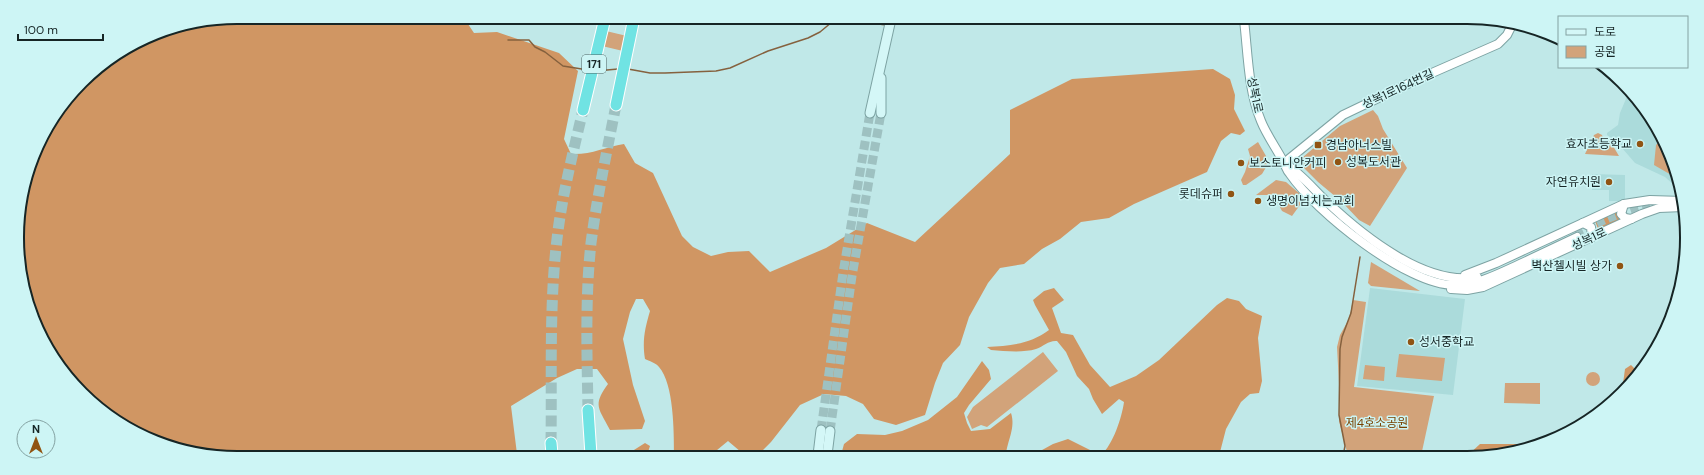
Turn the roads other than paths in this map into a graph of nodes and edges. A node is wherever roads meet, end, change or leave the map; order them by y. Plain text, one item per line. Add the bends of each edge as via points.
1 (604, 24) edge
2 (633, 24) edge
3 (890, 24) edge
4 (1244, 24) edge
5 (1510, 28) edge
6 (882, 58) junction
7 (616, 105) tunnel mouth
8 (583, 110) tunnel mouth
9 (870, 113) tunnel mouth
10 (881, 113) tunnel mouth
11 (1284, 164) junction
12 (1677, 201) edge
13 (1624, 204) junction
14 (1678, 207) edge
15 (1631, 219) junction
16 (1583, 223) junction
17 (1576, 235) tunnel mouth
18 (1592, 237) junction
19 (1484, 277) junction
20 (1451, 278) junction
21 (1430, 281) junction
22 (588, 410) tunnel mouth
23 (591, 451) edge
24 (819, 451) edge
25 (827, 451) edge

1 - 8 highway, 171
2 - 7 highway, 171
3 - 6 main road
4 - 11 street, 성복1로 via 1256,111
5 - 11 street, 성복1로164번길 via 1498,44 1343,115
6 - 9 main road
6 - 10 main road
11 - 20 street, 성복1로 via 1295,170 1334,210 1370,238 1425,271
11 - 21 street, 성복1로 via 1289,174 1341,226 1398,265
12 - 13 street, 성복1로 via 1650,200
13 - 15 street via 1621,214
13 - 16 street, 성복1로
14 - 15 street, 성복1로 via 1659,208
15 - 18 street, 성복1로
16 - 18 street via 1591,227
16 - 20 street, 성복1로 via 1496,263
17 - 19 street
18 - 21 street, 성복1로 via 1475,290 1441,287
19 - 20 street, 성복1로
19 - 21 street, 성복1로 via 1478,282 1455,285
22 - 23 highway
24 - 25 main road via 825,430

